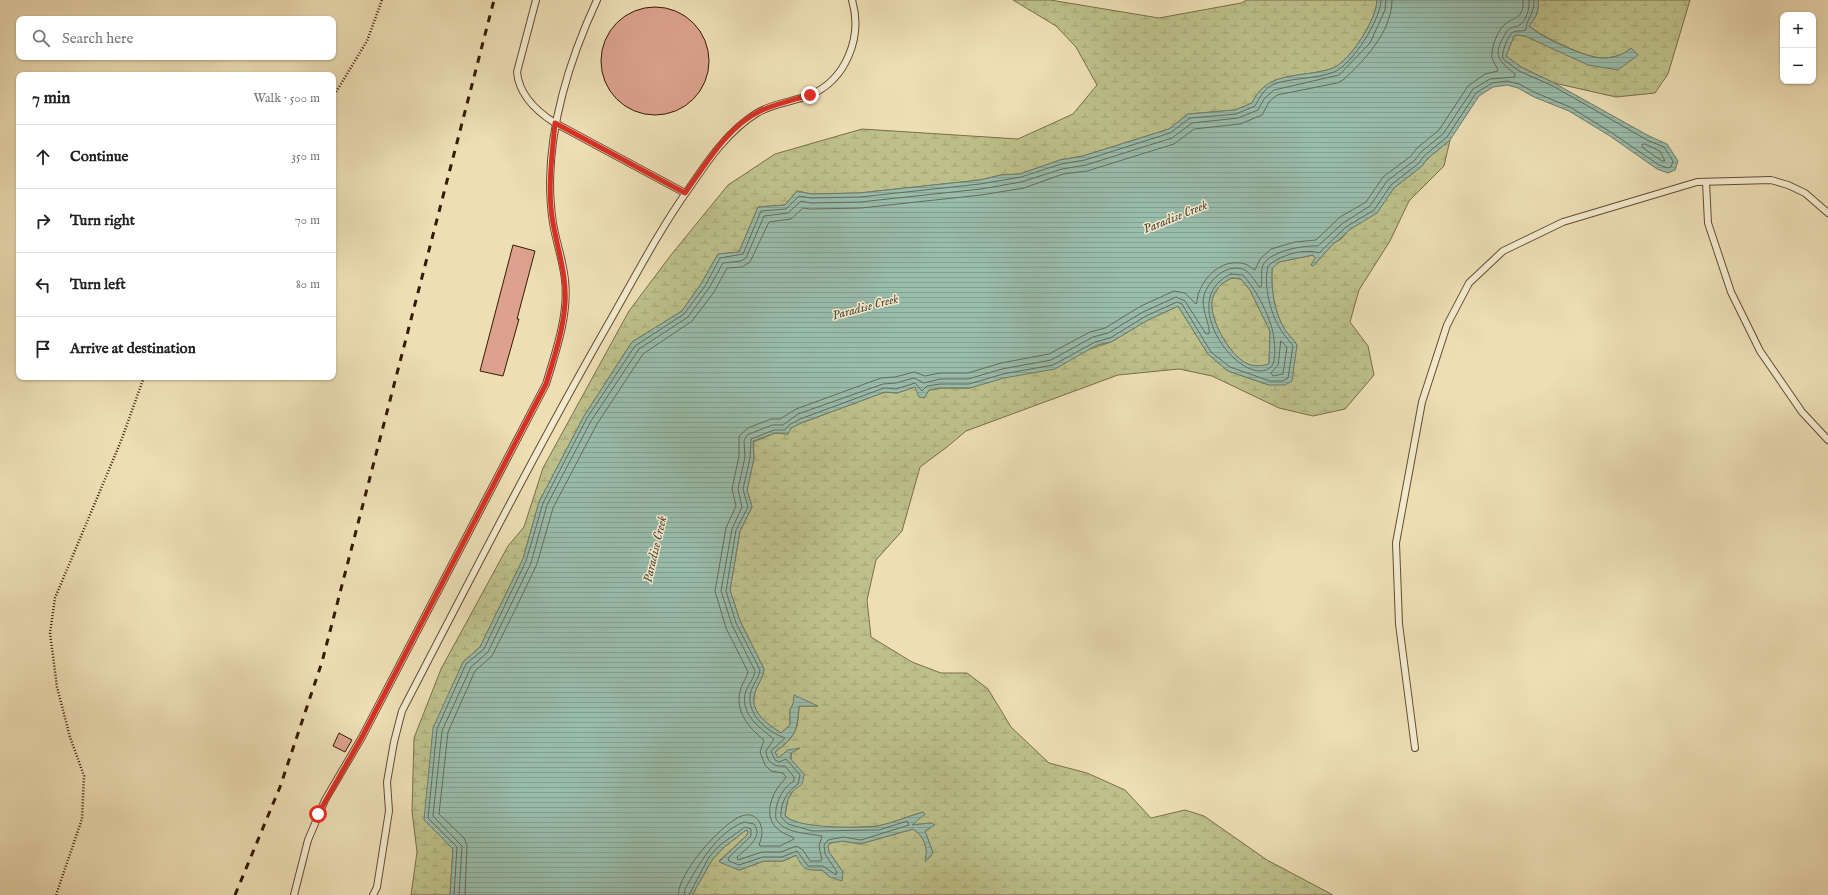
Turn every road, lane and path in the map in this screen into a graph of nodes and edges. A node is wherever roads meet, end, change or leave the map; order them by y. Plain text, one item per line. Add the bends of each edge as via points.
1 (382, 0) edge
2 (536, 0) edge
3 (597, 0) edge
4 (852, 0) edge
5 (336, 91) edge
6 (555, 123) junction
7 (1706, 182) junction
8 (685, 193) junction
9 (1828, 213) edge
10 (143, 380) edge
11 (1828, 440) edge
12 (1415, 748) dead end
13 (56, 895) edge
14 (294, 895) edge
15 (373, 895) edge

1 - 5 path via 367,40
2 - 6 lane via 517,72 518,83 540,113
3 - 6 lane via 577,49
4 - 8 lane via 856,28 850,52 841,70 828,86 810,95 759,112 734,129
6 - 8 lane
6 - 14 lane via 550,181 553,223 565,280 565,305 546,384 362,737 325,800 308,840
7 - 9 lane via 1771,180 1805,193
7 - 11 lane via 1708,223 1731,292 1760,351 1802,412
7 - 12 lane via 1697,182 1563,222 1503,251 1469,283 1447,325 1422,402 1396,543 1399,624
8 - 15 lane via 573,385 402,711 387,782 389,811 377,887
10 - 13 path via 121,441 55,598 50,633 57,687 70,737 84,776 82,819

